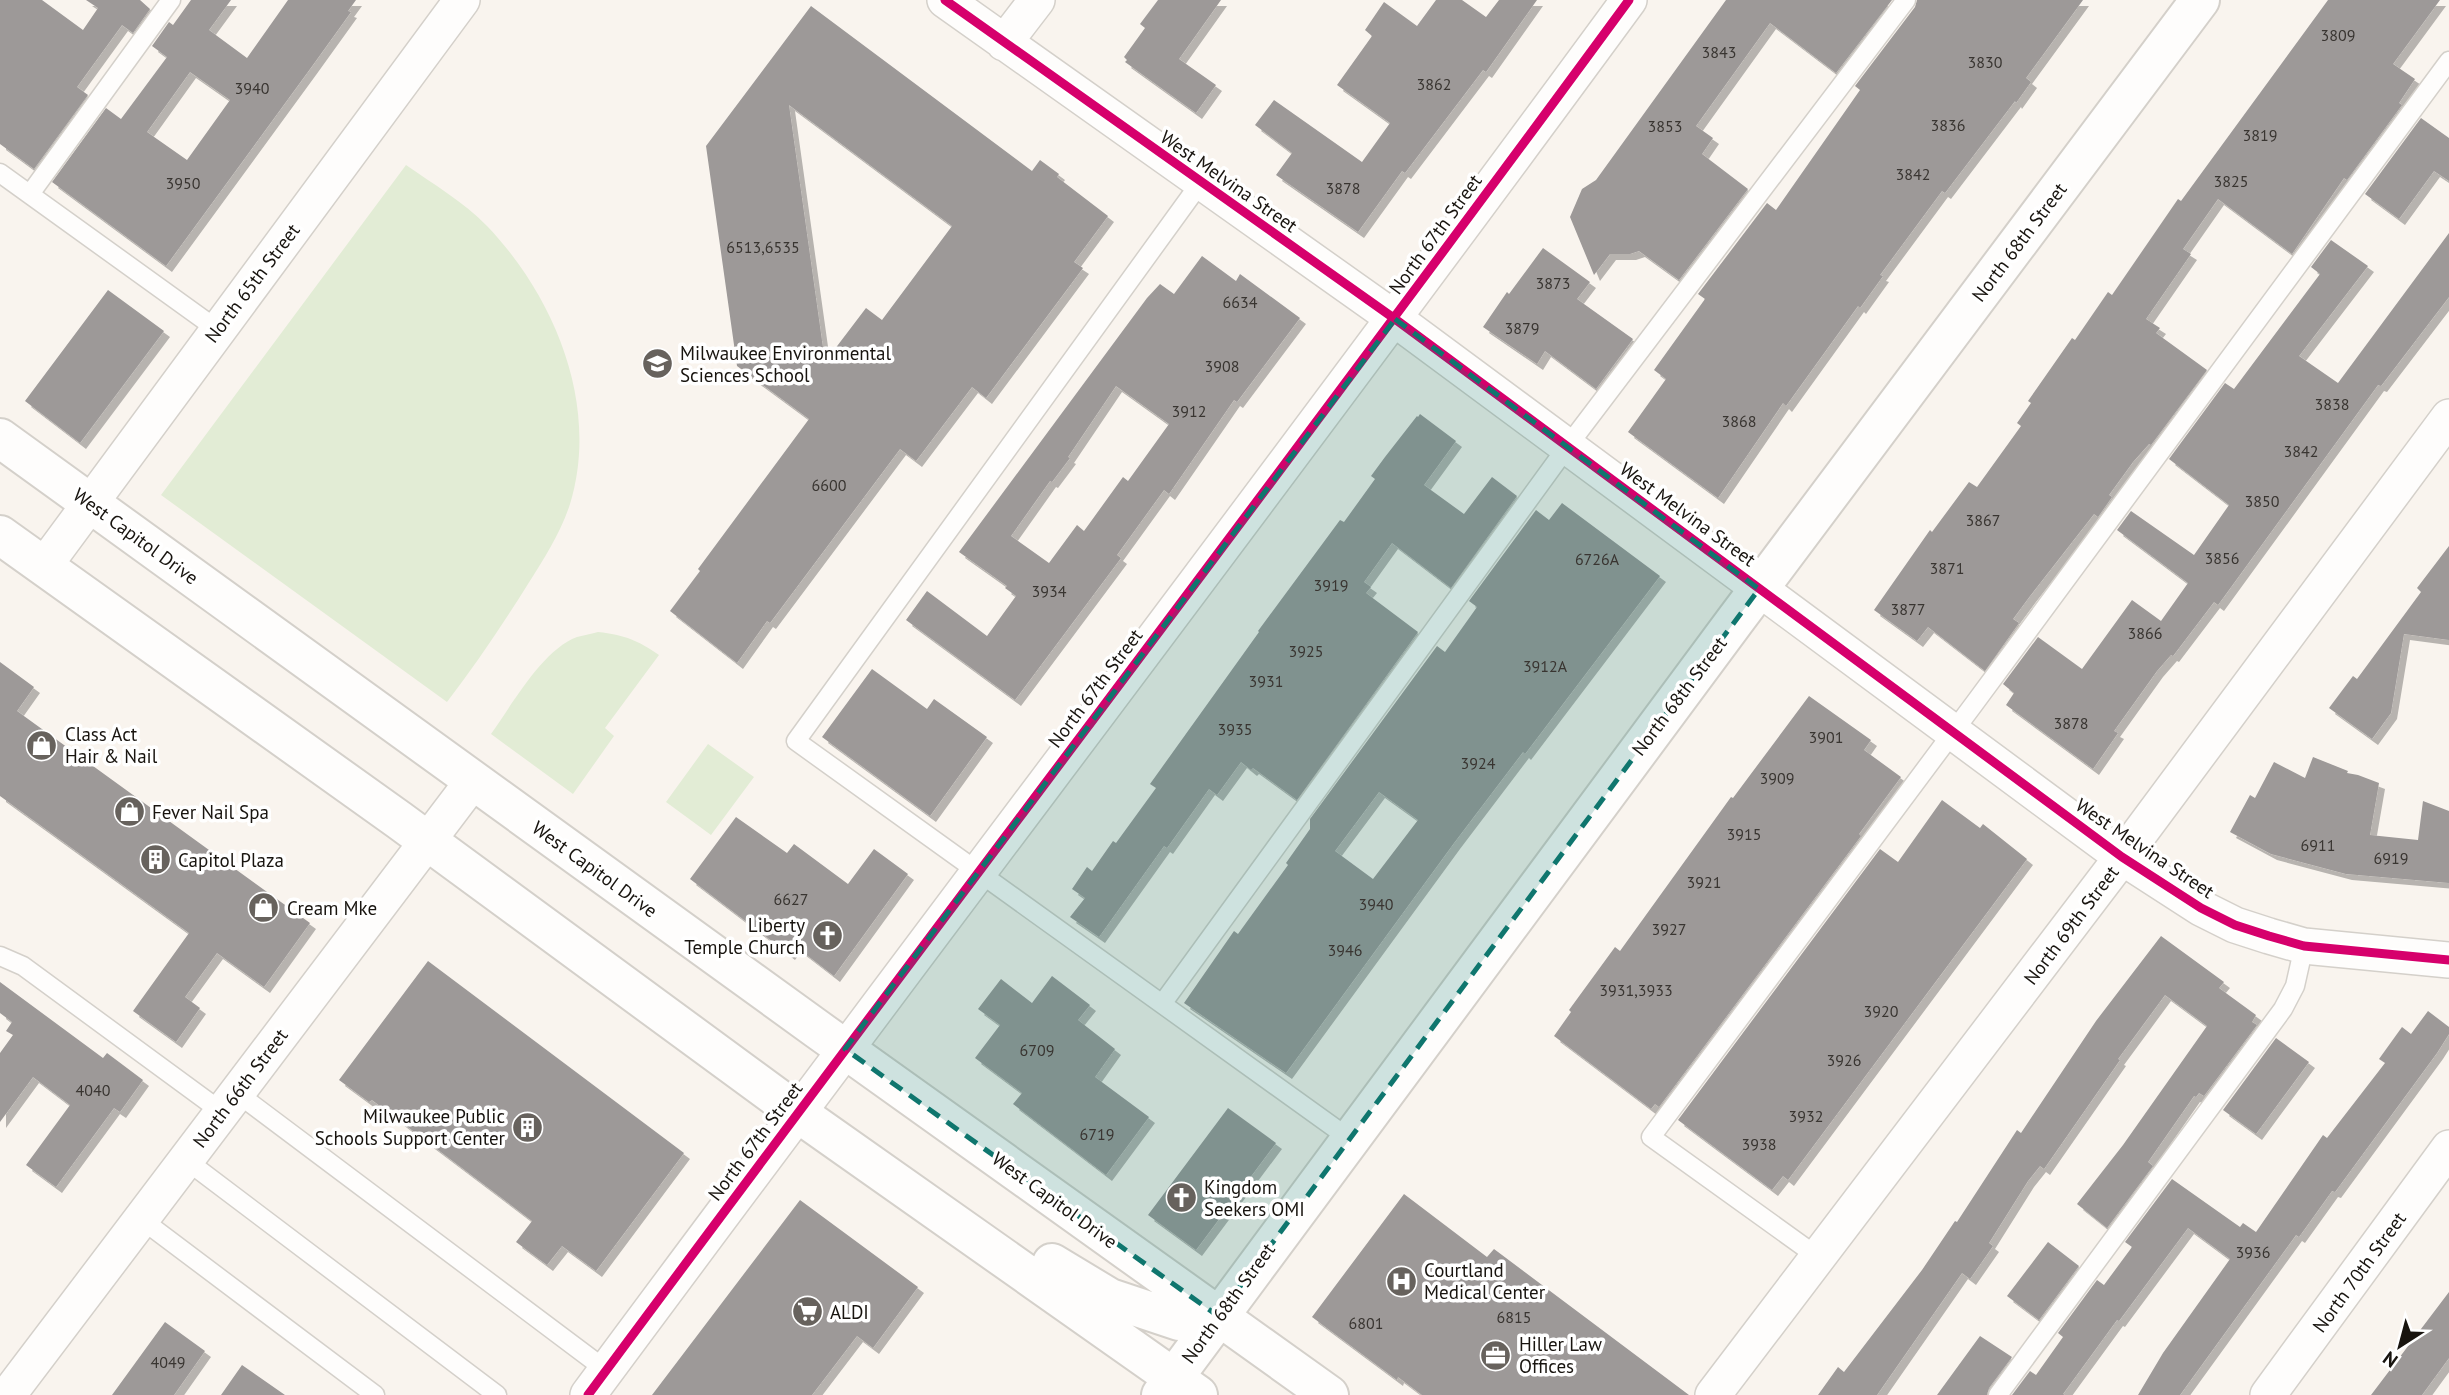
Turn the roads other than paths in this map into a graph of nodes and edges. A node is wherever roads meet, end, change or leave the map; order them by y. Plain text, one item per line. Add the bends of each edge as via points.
1 (171, 0) edge
2 (462, 0) edge
3 (945, 0) edge
4 (1037, 0) edge
5 (1629, 0) edge
6 (1906, 0) edge
7 (2200, 0) edge
8 (1004, 43) junction
9 (2449, 61) edge
10 (0, 173) edge
11 (1201, 182) junction
12 (30, 194) junction
13 (1395, 319) junction
14 (218, 330) junction
15 (2449, 417) edge
16 (0, 438) edge
17 (1567, 447) junction
18 (90, 502) junction
19 (0, 535) edge
20 (44, 566) junction
21 (1759, 589) junction
22 (1953, 733) junction
23 (473, 781) junction
24 (428, 841) junction
25 (2122, 857) junction
26 (978, 872) junction
27 (2304, 946) junction
28 (0, 956) edge
29 (2449, 960) edge
30 (1162, 1004) junction
31 (845, 1049) junction
32 (229, 1103) junction
33 (798, 1113) junction
34 (1350, 1139) junction
35 (2449, 1148) edge
36 (186, 1160) junction
37 (141, 1219) junction
38 (991, 1249) junction
39 (1818, 1257) junction
40 (1218, 1316) junction
41 (597, 1383) edge
42 (1178, 1389) edge
43 (8, 1395) edge
44 (375, 1395) edge
45 (497, 1395) edge
46 (1229, 1395) edge
47 (1329, 1395) edge
48 (1713, 1395) edge
49 (1998, 1395) edge
50 (2268, 1395) edge

1 - 12 lane
2 - 14 street, North 65th Street
3 - 8 street, West Melvina Street
4 - 8 street
5 - 13 street, North 67th Street
6 - 17 lane
7 - 21 main road, North 68th Street
8 - 11 street, West Melvina Street
9 - 22 lane
10 - 12 lane
11 - 13 street, West Melvina Street
11 - 26 lane via 796,741
12 - 14 lane
13 - 17 street, West Melvina Street
13 - 26 street, North 67th Street
14 - 18 street, North 65th Street
15 - 25 street, North 69th Street
16 - 18 main road, West Capitol Drive
17 - 21 street, West Melvina Street
17 - 30 lane
18 - 20 street, North 65th Street
18 - 23 main road, West Capitol Drive
19 - 20 main road
20 - 24 main road
21 - 22 street, West Melvina Street
21 - 34 main road, North 68th Street
22 - 25 street, West Melvina Street
22 - 39 lane via 1651,1137
23 - 24 street, North 66th Street
23 - 31 main road, West Capitol Drive
24 - 32 street, North 66th Street
24 - 33 main road
25 - 27 street, West Melvina Street via 2235,925
25 - 39 street, North 69th Street
26 - 30 lane
26 - 31 street, North 67th Street
27 - 29 street, West Melvina Street
27 - 49 lane via 2295,986 2283,1009
28 - 32 lane via 23,966
30 - 34 lane
31 - 33 street, North 67th Street
31 - 40 main road, West Capitol Drive
32 - 36 street, North 66th Street
32 - 41 lane
33 - 38 main road
33 - 41 street, North 67th Street
34 - 40 main road, North 68th Street
35 - 50 street, North 70th Street
36 - 37 street, North 66th Street
36 - 45 lane
37 - 43 street, North 66th Street
37 - 44 lane
38 - 40 main road via 1035,1253 1110,1298 1179,1321
38 - 42 main road
39 - 48 street, North 69th Street
40 - 42 main road, North 68th Street
40 - 47 main road, West Capitol Drive
42 - 46 main road

